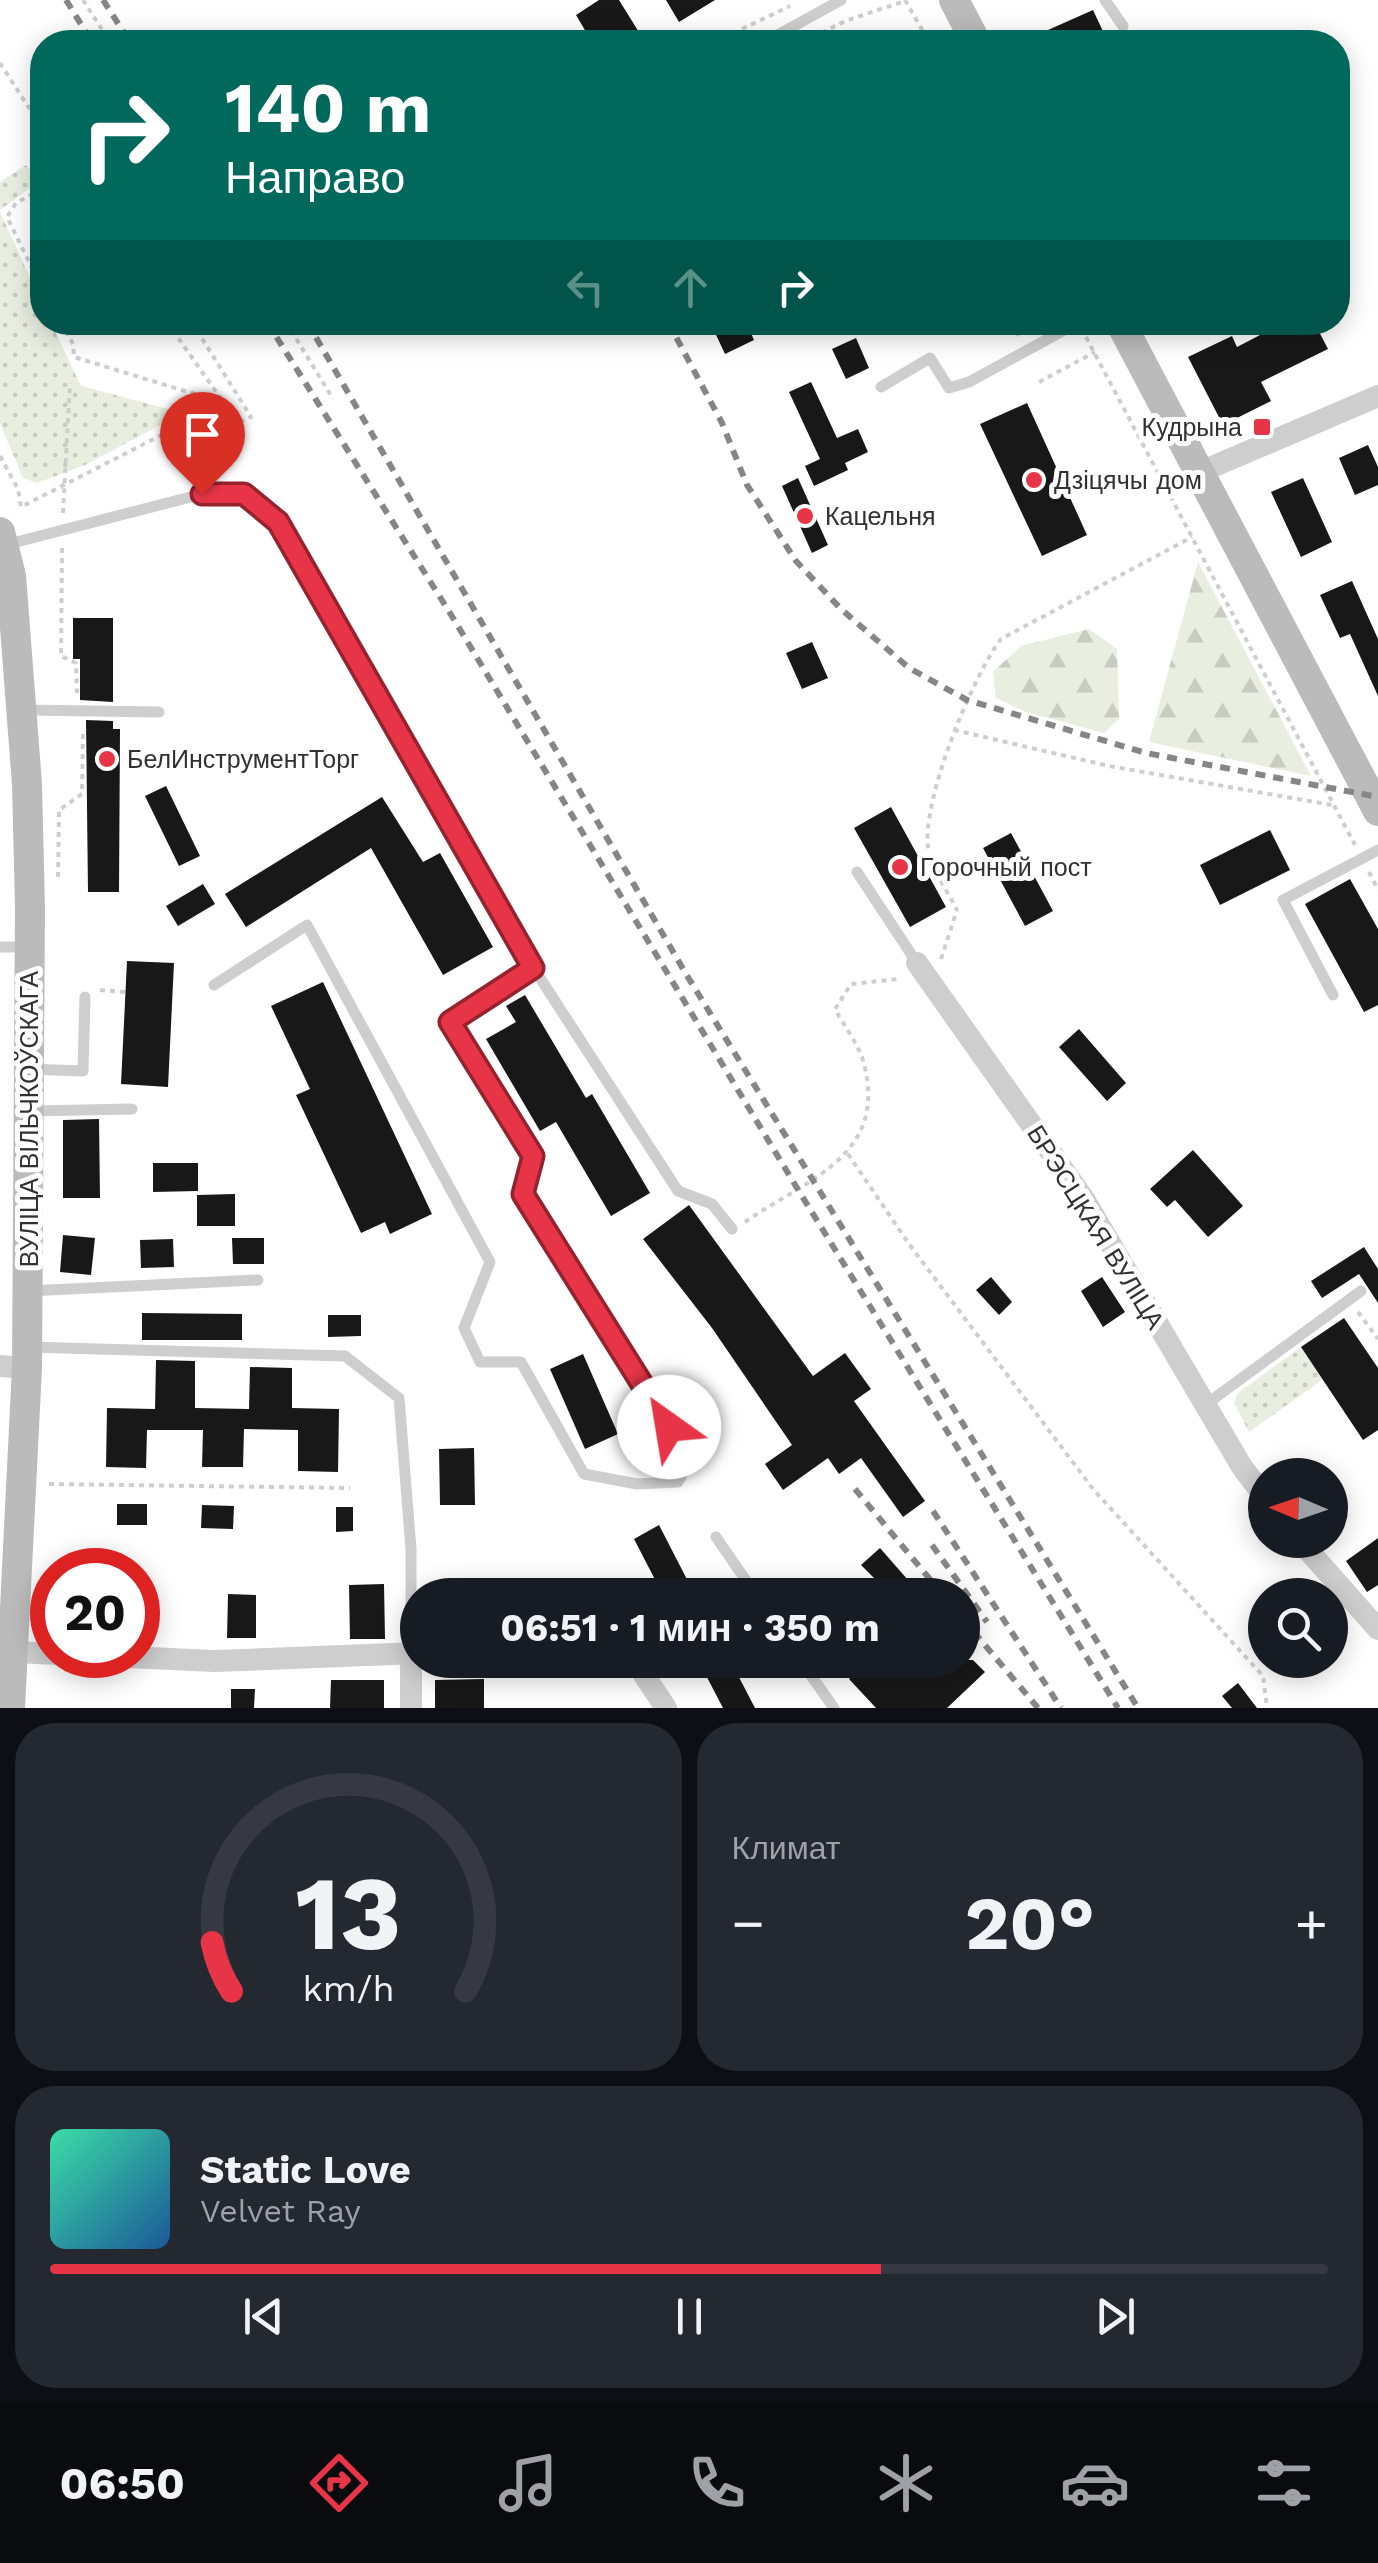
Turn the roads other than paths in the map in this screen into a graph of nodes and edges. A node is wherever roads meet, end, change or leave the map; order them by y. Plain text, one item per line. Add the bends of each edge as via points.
1 (841, 0) edge
2 (954, 0) edge
3 (1106, 0) edge
4 (1122, 26) dead end
5 (787, 30) edge
6 (970, 30) edge
7 (1057, 335) edge
8 (1127, 335) edge
9 (881, 386) dead end
10 (1378, 396) edge
11 (1198, 473) junction
12 (2, 539) edge
13 (21, 710) junction
14 (159, 712) dead end
15 (1378, 811) edge
16 (1378, 850) edge
17 (857, 872) dead end
18 (15, 947) edge
19 (917, 962) joint
20 (533, 968) junction
21 (214, 985) dead end
22 (1334, 994) dead end
23 (85, 997) dead end
24 (29, 1069) junction
25 (132, 1109) dead end
26 (28, 1111) junction
27 (732, 1229) road end
28 (258, 1280) dead end
29 (28, 1291) junction
30 (1361, 1292) dead end
31 (18, 1360) edge
32 (1205, 1405) junction
33 (1248, 1471) edge
34 (716, 1537) dead end
35 (1314, 1558) edge
36 (412, 1578) edge
37 (744, 1578) edge
38 (8, 1616) edge
39 (1378, 1629) edge
40 (15, 1652) junction
41 (400, 1654) edge
42 (413, 1678) edge
43 (646, 1678) edge
44 (813, 1678) edge
45 (10, 1708) edge
46 (411, 1708) edge
47 (666, 1708) edge
48 (834, 1708) edge

1 - 5 lane
2 - 6 main road
3 - 4 lane
7 - 9 lane via 970,382 949,388 930,358
8 - 11 main road
10 - 11 street
11 - 15 main road
12 - 13 main road, ВУЛІЦА ВІЛЬЧКОЎСКАГА
12 - 20 lane via 202,494 244,494 278,522
13 - 14 lane
13 - 18 main road, ВУЛІЦА ВІЛЬЧКОЎСКАГА
16 - 22 lane via 1283,900
17 - 19 lane
18 - 24 main road, ВУЛІЦА ВІЛЬЧКОЎСКАГА
19 - 32 street, БРЭСЦКАЯ ВУЛІЦА via 1084,1198
20 - 21 lane via 450,1022 533,1156 523,1194 690,1460 678,1482 637,1484 584,1474 521,1362 480,1362 464,1328 490,1262 307,925
20 - 27 lane via 678,1192 712,1204
23 - 24 lane via 83,1071
24 - 26 main road, ВУЛІЦА ВІЛЬЧКОЎСКАГА
25 - 26 lane
26 - 29 main road, ВУЛІЦА ВІЛЬЧКОЎСКАГА
28 - 29 lane
29 - 31 main road, ВУЛІЦА ВІЛЬЧКОЎСКАГА
30 - 32 lane
31 - 36 lane via 344,1356 400,1398
31 - 38 main road, ВУЛІЦА ВІЛЬЧКОЎСКАГА
32 - 33 street, БРЭСЦКАЯ ВУЛІЦА
34 - 37 lane
35 - 39 street
38 - 40 main road, ВУЛІЦА ВІЛЬЧКОЎСКАГА
40 - 41 street via 215,1661
40 - 45 main road, ВУЛІЦА ВІЛЬЧКОЎСКАГА
42 - 46 street
43 - 47 street
44 - 48 lane

